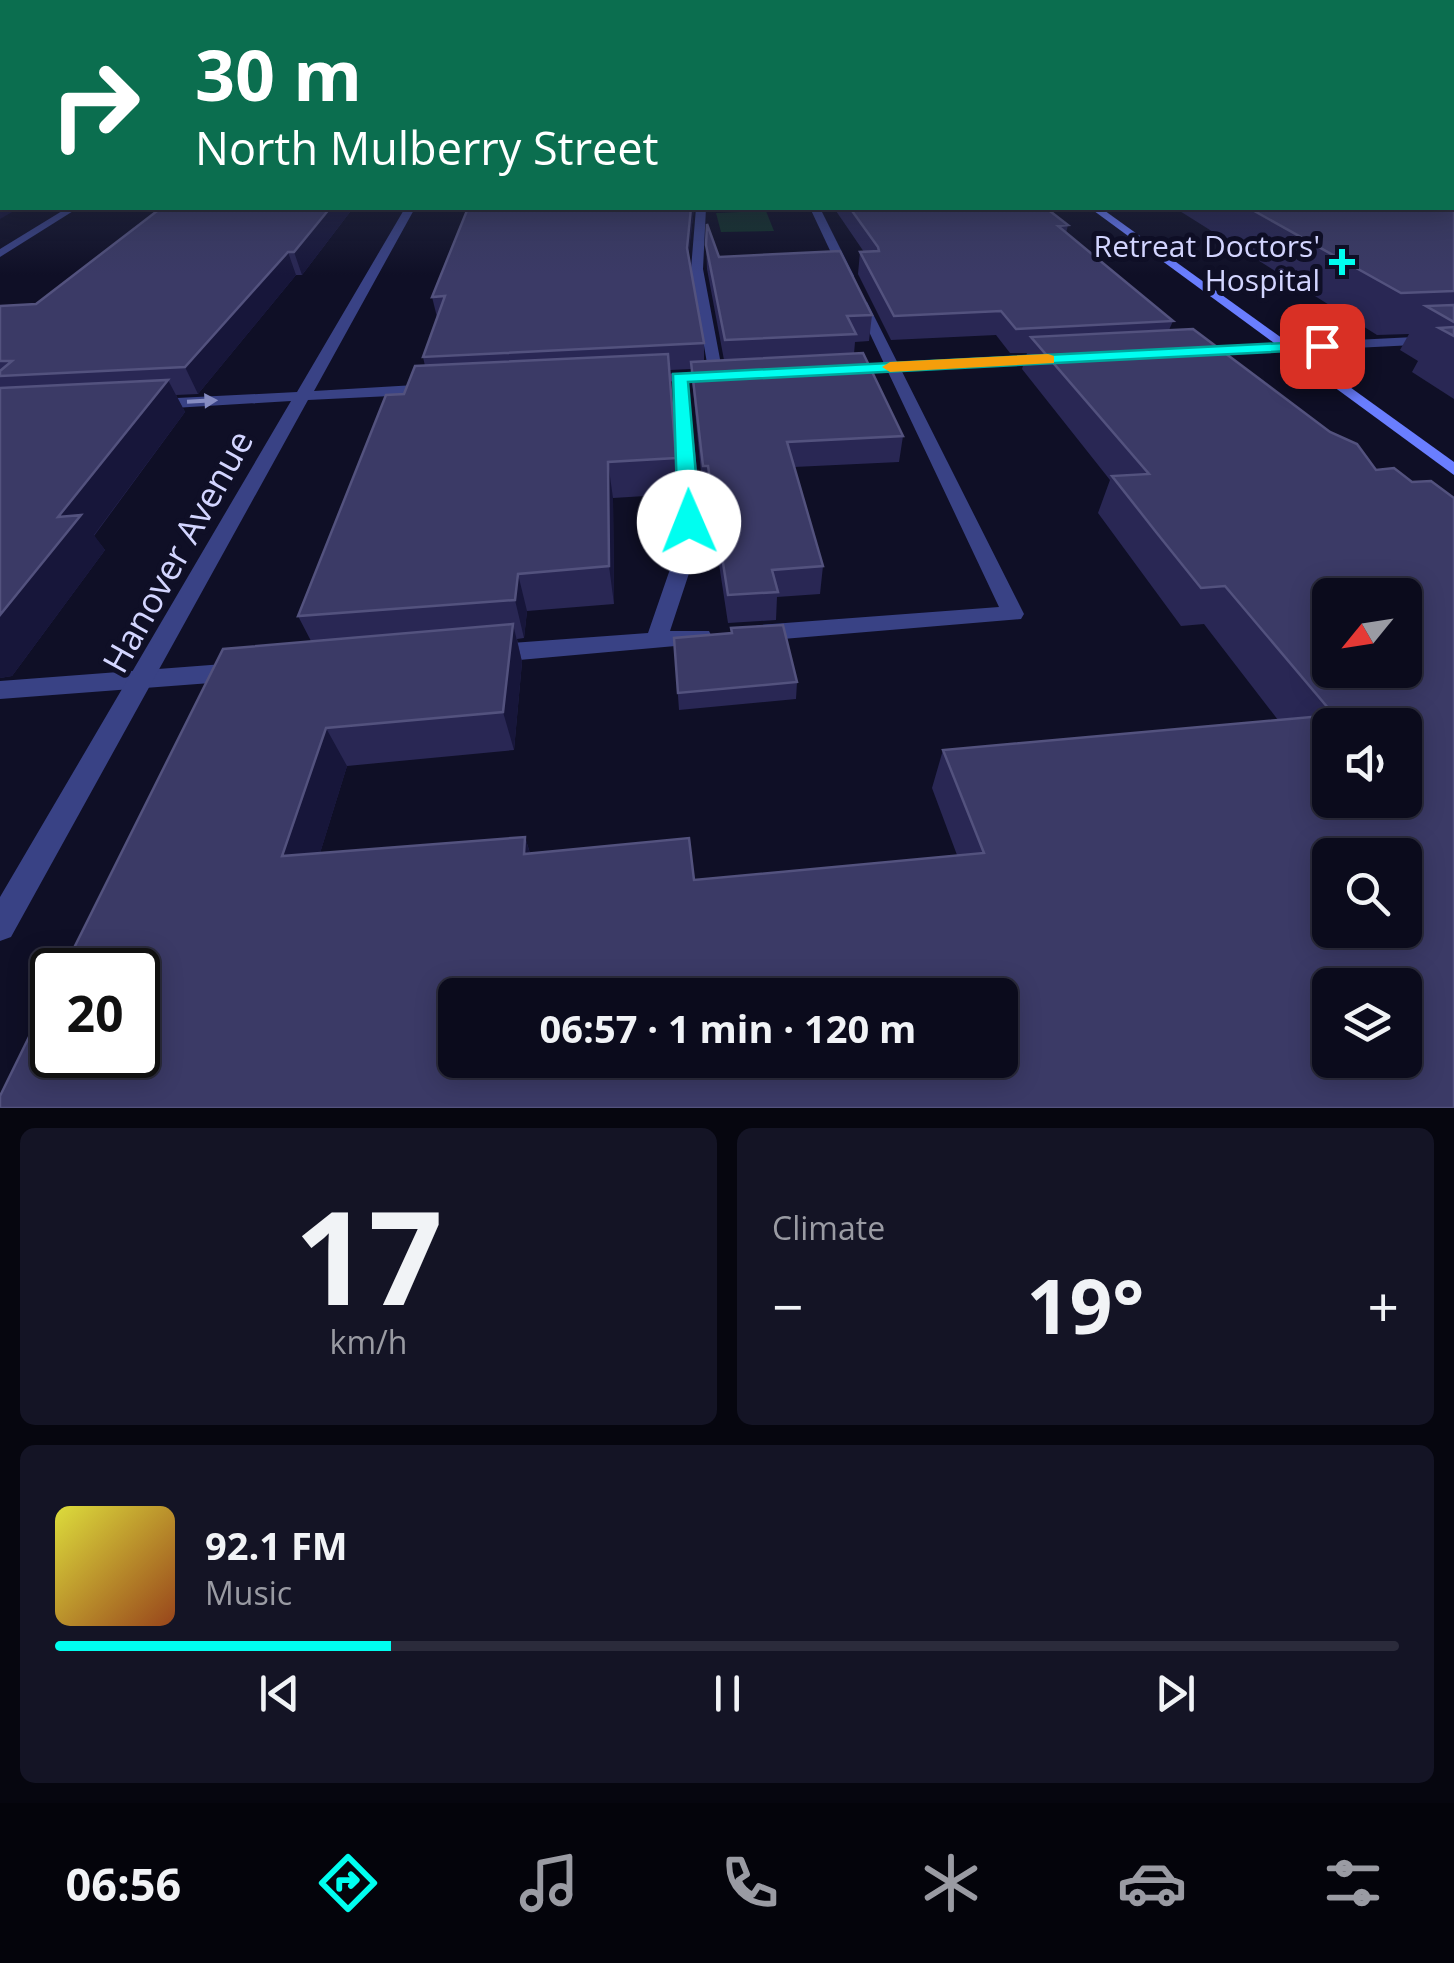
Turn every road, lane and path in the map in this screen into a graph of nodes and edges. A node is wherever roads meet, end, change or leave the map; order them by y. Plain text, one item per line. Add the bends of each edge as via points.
1 (70, 210) edge
2 (409, 210) edge
3 (701, 210) edge
4 (815, 210) edge
5 (1098, 210) edge
6 (0, 254) edge
7 (1454, 339) edge
8 (1289, 347) junction
9 (1170, 353) edge
10 (1071, 358) edge
11 (892, 367) junction
12 (834, 370) edge
13 (736, 374) edge
14 (716, 375) junction
15 (680, 377) junction
16 (620, 380) edge
17 (441, 389) edge
18 (302, 396) junction
19 (132, 406) edge
20 (1454, 470) edge
21 (656, 641) junction
22 (478, 654) edge
23 (262, 670) edge
24 (144, 679) junction
25 (0, 690) edge
26 (0, 926) edge

1 - 6 street
2 - 18 street, Hanover Avenue
3 - 14 street via 697,269
4 - 11 street
5 - 8 street
7 - 8 street
8 - 9 street
8 - 20 street
10 - 11 street
11 - 12 street
11 - 21 street via 1013,614
13 - 14 street
14 - 15 street
15 - 16 street
15 - 21 street via 691,498 688,546
17 - 18 street
19 -> 18 street
18 - 24 street, Hanover Avenue
21 - 22 street
23 - 24 street
24 - 25 street
24 - 26 street, Hanover Avenue

